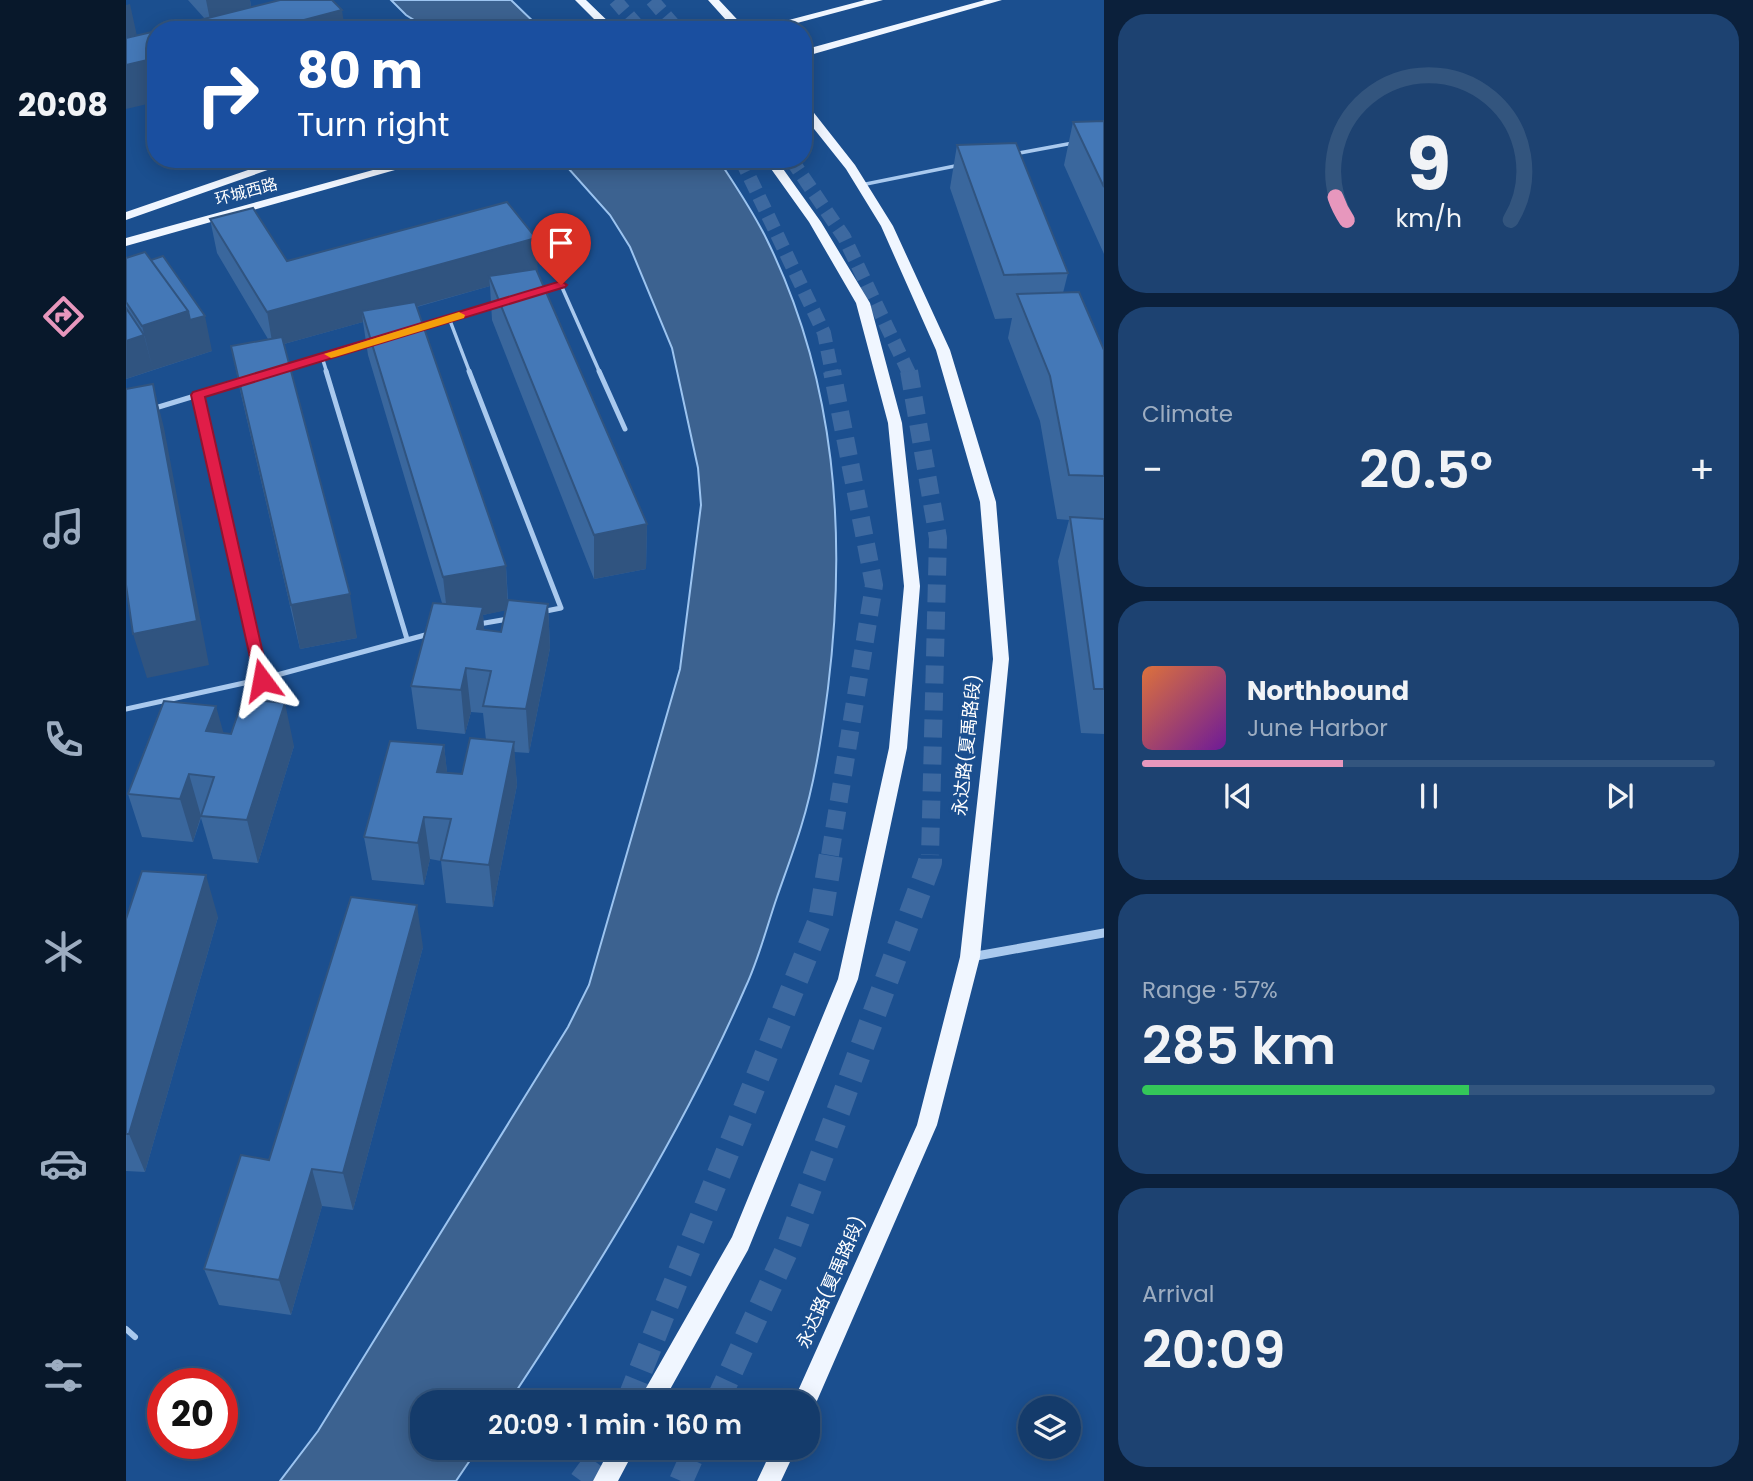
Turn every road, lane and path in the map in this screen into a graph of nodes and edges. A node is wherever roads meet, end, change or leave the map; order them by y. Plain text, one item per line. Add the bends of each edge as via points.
1 (580, 0) edge
2 (713, 0) edge
3 (878, 0) edge
4 (997, 0) edge
5 (602, 21) edge
6 (733, 21) edge
7 (793, 21) edge
8 (812, 51) edge
9 (812, 119) edge
10 (1077, 142) edge
11 (1009, 155) edge
12 (969, 163) edge
13 (267, 168) edge
14 (394, 168) edge
15 (776, 168) edge
16 (861, 185) junction
17 (126, 216) edge
18 (126, 242) edge
19 (536, 292) edge
20 (511, 300) edge
21 (449, 318) junction
22 (411, 330) edge
23 (373, 342) edge
24 (322, 357) junction
25 (272, 372) edge
26 (248, 380) edge
27 (198, 395) junction
28 (150, 409) edge
29 (625, 429) dead end
30 (535, 613) edge
31 (509, 618) edge
32 (471, 626) edge
33 (432, 634) edge
34 (407, 639) junction
35 (262, 680) junction
36 (126, 709) edge
37 (1104, 933) edge
38 (970, 957) junction
39 (126, 1329) edge
40 (135, 1337) dead end
41 (657, 1390) edge
42 (810, 1390) edge
43 (617, 1460) edge
44 (779, 1460) edge
45 (605, 1481) edge
46 (769, 1481) edge

1 - 5 main road
2 - 6 main road
3 - 7 main road
4 - 8 main road
9 - 16 main road, 永达路(夏禹路段)
10 - 11 lane
12 - 16 lane
13 - 17 main road, 环城西路
14 - 18 main road, 环城西路
15 - 41 main road via 863,303 895,423 912,586 898,748 848,979 740,1243
16 - 38 main road, 永达路(夏禹路段) via 887,226 943,351 988,502 1000,659
19 - 29 lane via 561,285
20 - 21 lane
21 - 22 lane
21 - 30 lane via 561,608
23 - 24 lane
24 - 25 lane
24 - 34 lane
26 - 27 lane
27 - 28 lane
27 - 35 lane
31 - 32 lane
33 - 34 lane
34 - 35 lane
35 - 36 lane
37 - 38 street
38 - 42 main road, 永达路(夏禹路段) via 927,1125
39 - 40 lane
43 - 45 main road
44 - 46 main road

